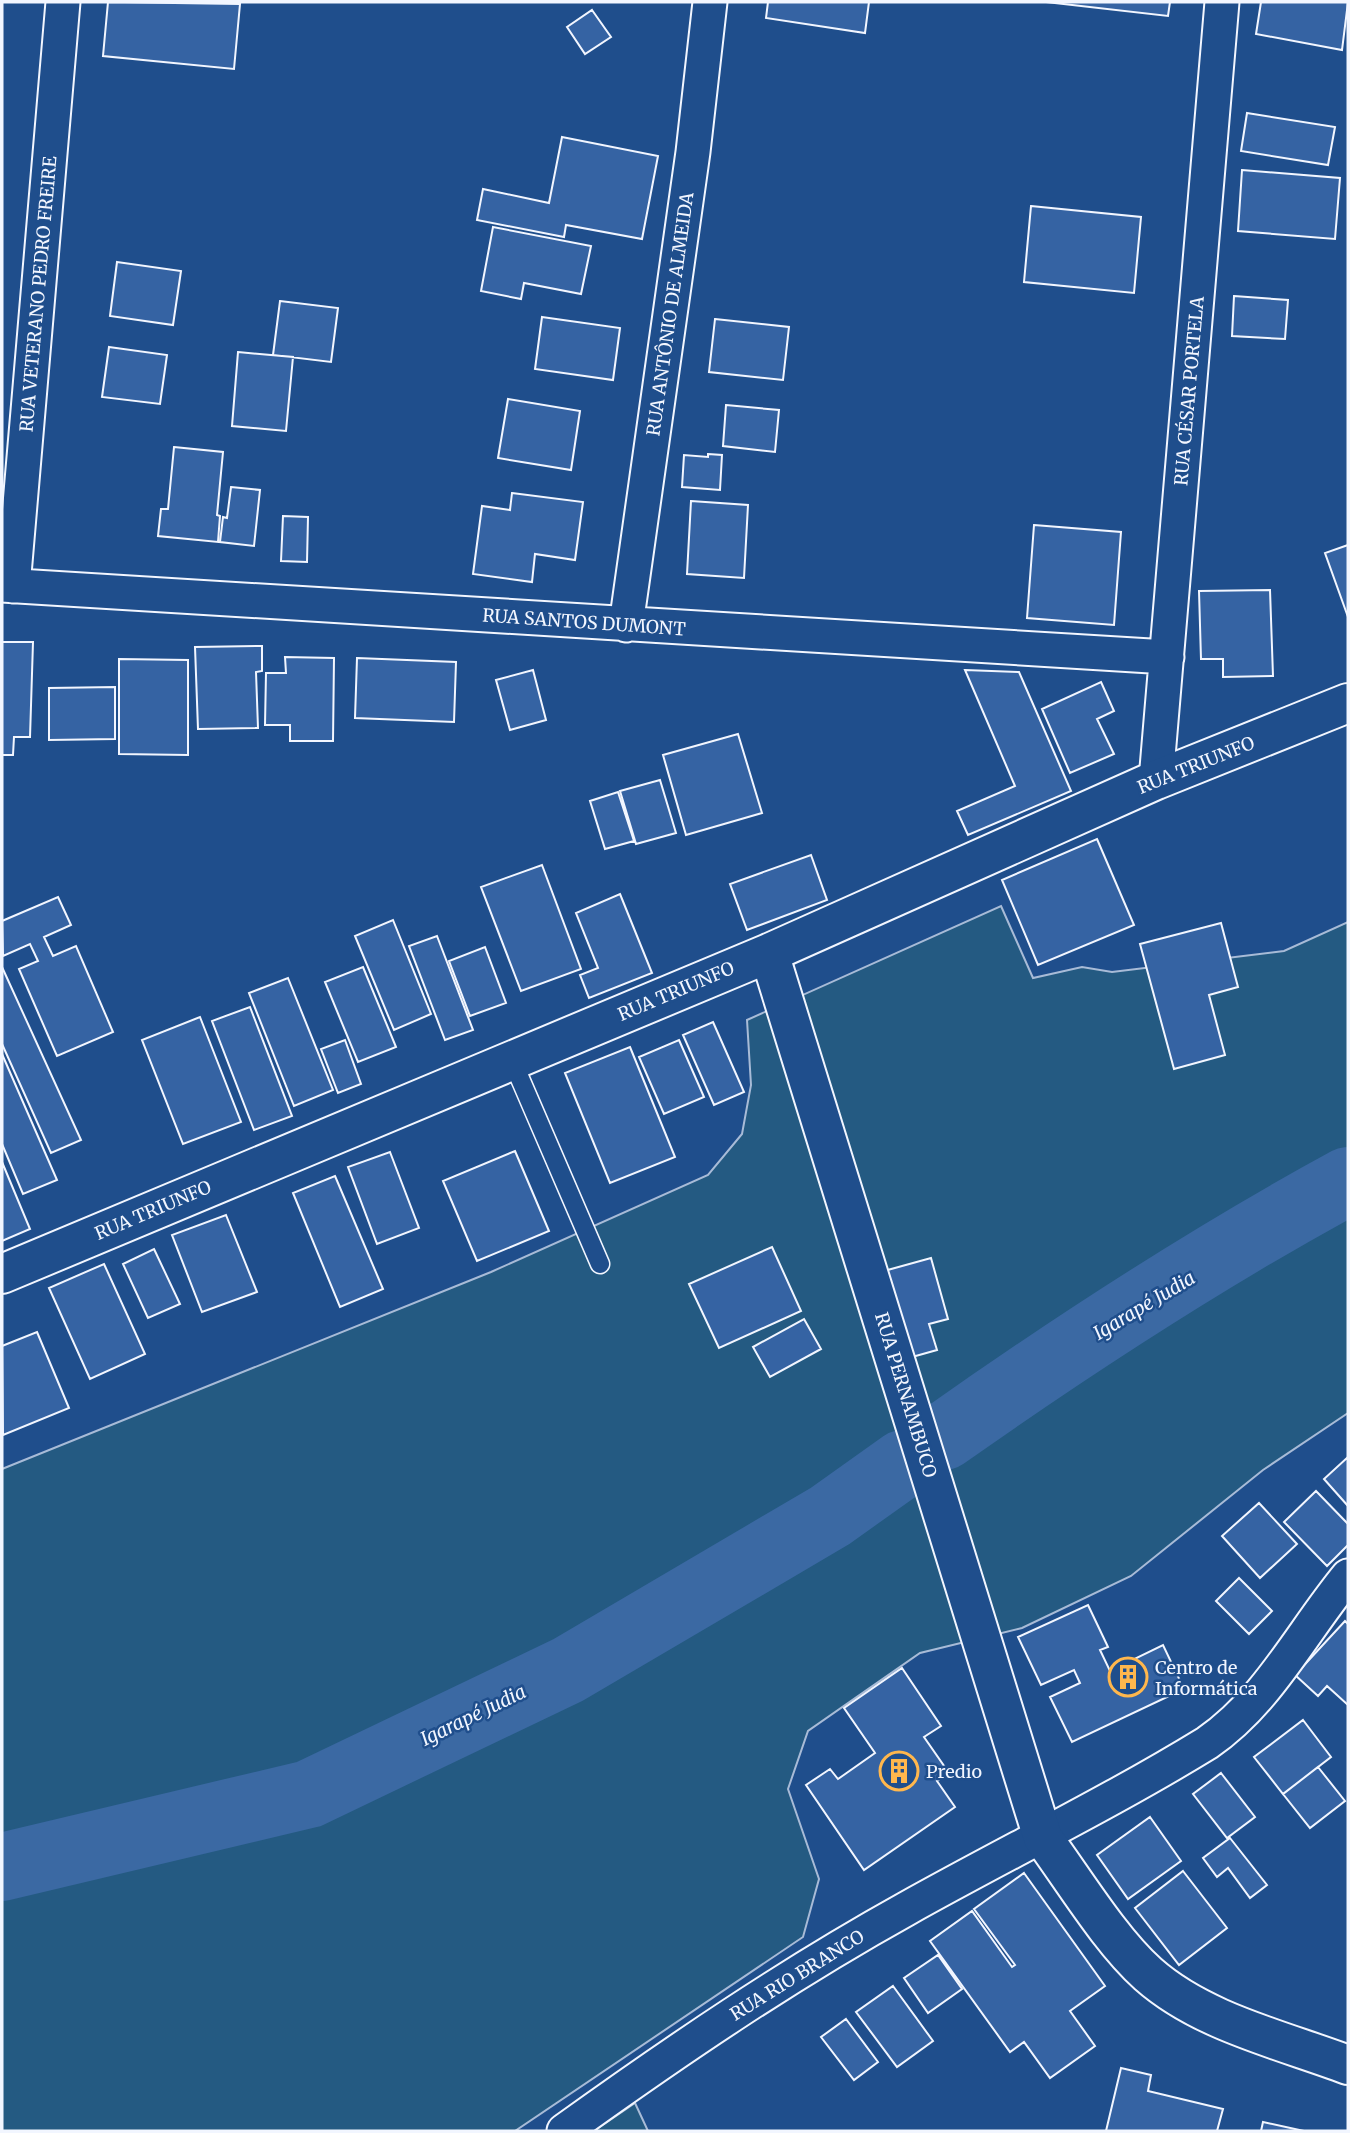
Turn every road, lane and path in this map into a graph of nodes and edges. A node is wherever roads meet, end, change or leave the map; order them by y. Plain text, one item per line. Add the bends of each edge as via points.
1 (63, 2) edge
2 (710, 2) edge
3 (1222, 2) edge
4 (8, 585) edge
5 (626, 625) junction
6 (1167, 657) junction
7 (1348, 703) edge
8 (1156, 780) junction
9 (769, 953) junction
10 (512, 1060) junction
11 (600, 1264) dead end
12 (2, 1274) edge
13 (1348, 1576) edge
14 (1043, 1838) junction
15 (1348, 2065) edge
16 (564, 2131) edge

1 - 4 street, RUA VETERANO PEDRO FREIRE
2 - 5 street, RUA ANTÔNIO DE ALMEIDA
3 - 6 street, RUA CÉSAR PORTELA
4 - 5 street, RUA SANTOS DUMONT
5 - 6 street, RUA SANTOS DUMONT
6 - 8 street, RUA CÉSAR PORTELA
7 - 8 street, RUA TRIUNFO
8 - 9 street, RUA TRIUNFO
9 - 10 street, RUA TRIUNFO
9 - 14 street, RUA PERNAMBUCO
10 - 11 lane
10 - 12 street, RUA TRIUNFO
13 - 14 street, RUA RIO BRANCO via 1280,1671 1231,1726
14 - 15 street, RUA PERNAMBUCO via 1112,1932 1147,1973 1171,1991 1227,2019
14 - 16 street, RUA RIO BRANCO via 844,1945 737,2011

